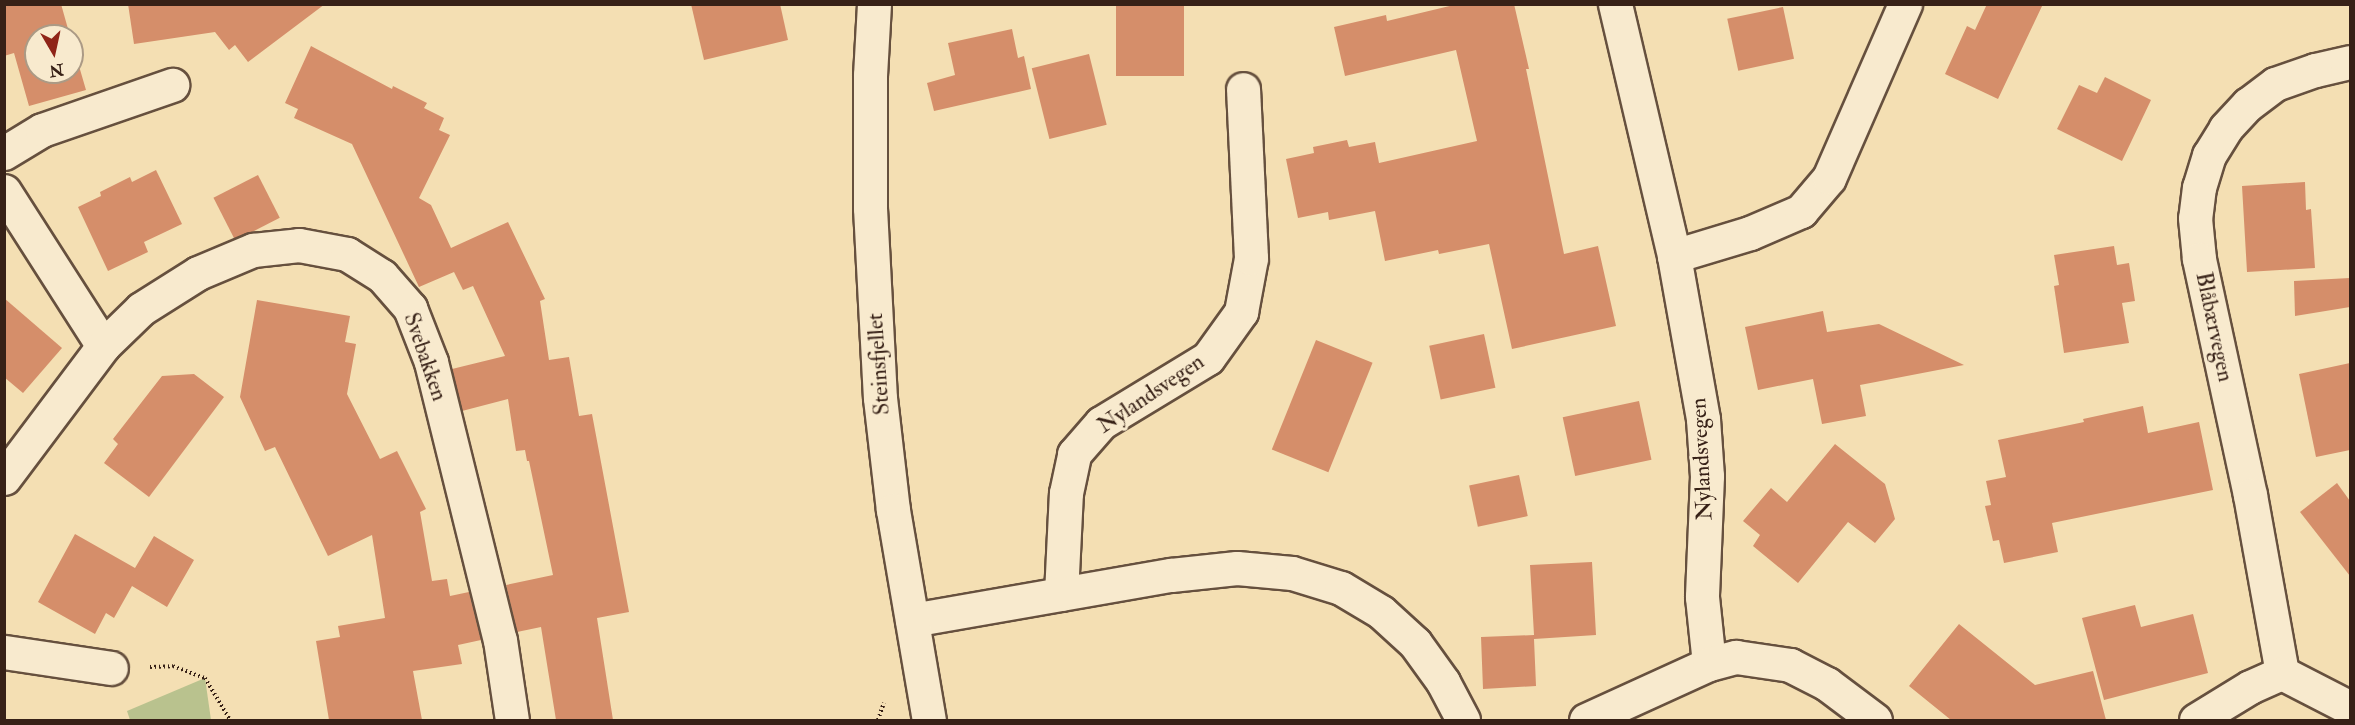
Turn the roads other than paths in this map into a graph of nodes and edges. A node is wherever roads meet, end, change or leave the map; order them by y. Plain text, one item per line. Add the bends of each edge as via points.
1 (874, 4) edge
2 (1615, 4) edge
3 (1905, 4) edge
4 (2350, 62) edge
5 (172, 85) dead end
6 (1243, 89) dead end
7 (4, 153) edge
8 (4, 191) edge
9 (1674, 256) junction
10 (103, 346) junction
11 (4, 478) edge
12 (1061, 594) junction
13 (912, 620) junction
14 (4, 652) edge
15 (1709, 664) junction
16 (111, 668) road end
17 (2282, 673) junction
18 (2350, 708) edge
19 (512, 720) edge
20 (929, 720) edge
21 (1463, 720) edge
22 (1586, 720) edge
23 (1875, 720) edge
24 (2196, 720) edge

1 - 13 street, Steinsfjellet via 870,75 873,284 880,398 891,499
2 - 9 street, Nylandsvegen
3 - 9 street via 1829,178 1801,211
4 - 17 street, Blåbærvegen via 2275,84 2248,104 2209,155 2195,218 2199,259 2250,495
5 - 7 street via 42,130
6 - 12 street, Nylandsvegen via 1251,258 1241,312 1208,358 1101,423 1074,453 1066,493
8 - 10 street
9 - 15 street, Nylandsvegen via 1703,419 1707,476 1702,597
10 - 11 street, Svebakken
10 - 19 street, Svebakken via 141,309 198,273 253,250 299,245 347,254 382,276 410,308 431,362 500,640
12 - 13 street
12 - 21 street via 1237,568 1292,573 1341,588 1381,612 1415,643 1443,682
13 - 20 street, Steinsfjellet
14 - 16 street
15 - 22 street
15 - 23 street via 1736,657 1790,665 1827,684
17 - 18 street
17 - 24 street via 2250,687

